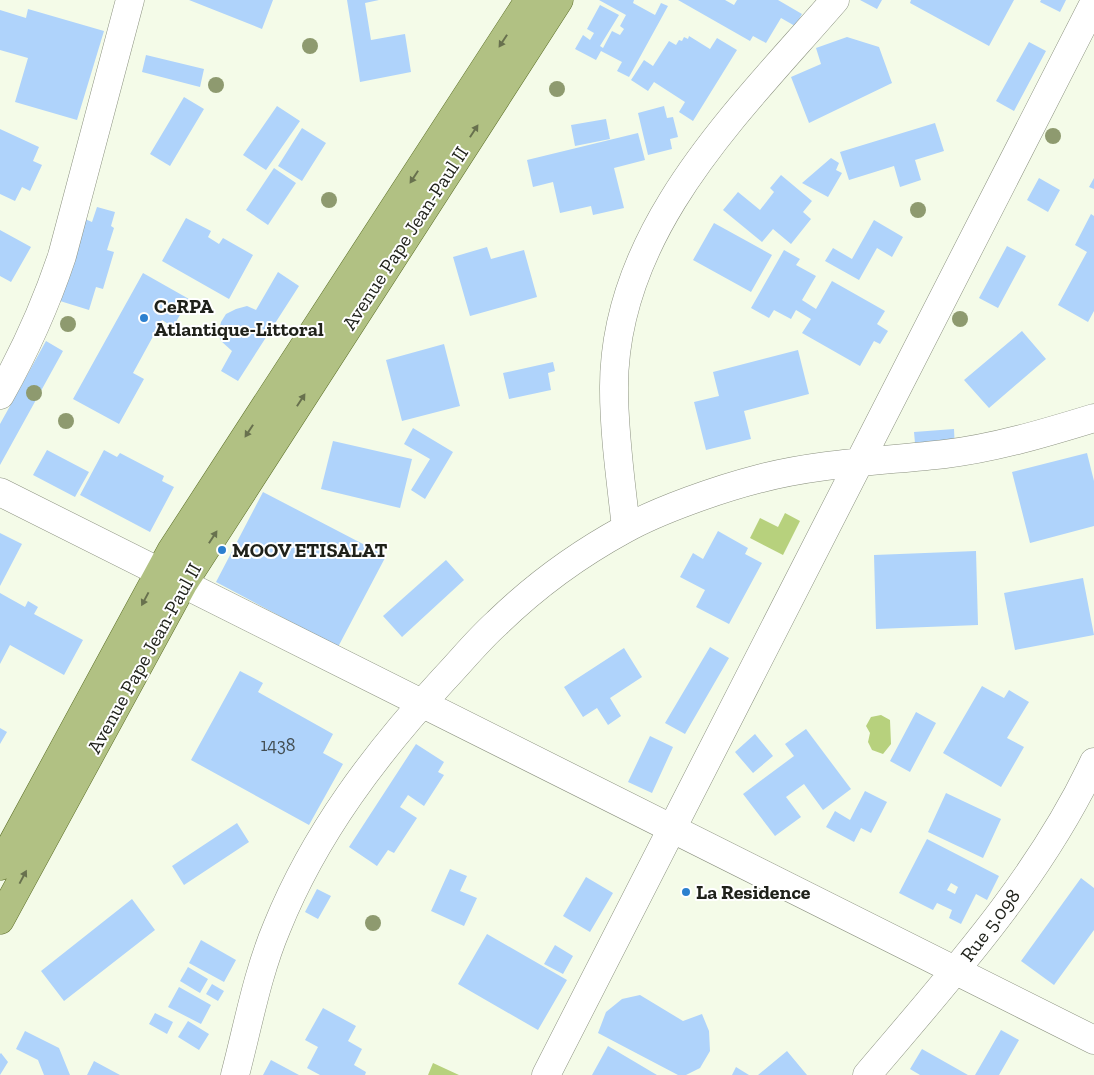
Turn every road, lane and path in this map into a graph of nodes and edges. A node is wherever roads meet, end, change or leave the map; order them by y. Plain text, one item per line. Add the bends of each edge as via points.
1 (130, 0) edge
2 (529, 0) edge
3 (559, 0) edge
4 (835, 0) edge
5 (1094, 3) edge
6 (0, 395) edge
7 (1094, 418) edge
8 (861, 462) junction
9 (0, 492) edge
10 (626, 528) junction
11 (171, 578) junction
12 (421, 704) junction
13 (1094, 762) edge
14 (673, 830) junction
15 (0, 866) edge
16 (0, 920) edge
17 (957, 970) junction
18 (1094, 1040) edge
19 (235, 1075) edge
20 (546, 1075) edge
21 (867, 1075) edge

1 - 6 street via 54,280 38,323
2 -> 11 main road, Avenue Pape Jean-Paul II via 176,543
11 -> 3 main road, Avenue Pape Jean-Paul II
4 - 10 street via 712,142 685,180 641,259 618,340 614,388
5 - 8 street
7 - 8 street via 982,448
8 - 10 street via 757,479
8 - 14 street
9 - 11 street
10 - 12 street via 537,587 496,624
11 - 12 street
11 -> 15 main road, Avenue Pape Jean-Paul II
16 -> 11 main road, Avenue Pape Jean-Paul II
12 - 14 street
12 - 19 street via 368,767 339,809 296,885 263,964
13 - 17 street, Rue 5.098 via 1039,859
14 - 17 street
14 - 20 street
17 - 18 street
17 - 21 street, Rue 5.098

